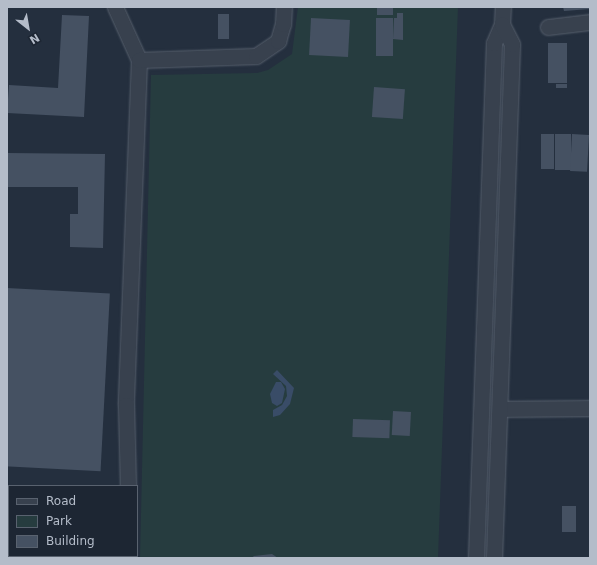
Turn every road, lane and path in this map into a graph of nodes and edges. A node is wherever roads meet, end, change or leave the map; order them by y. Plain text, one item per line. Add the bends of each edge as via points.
1 (115, 7) edge
2 (284, 7) edge
3 (503, 7) edge
4 (590, 22) edge
5 (502, 24) junction
6 (548, 27) dead end
7 (139, 60) junction
8 (590, 408) edge
9 (500, 409) junction
10 (128, 485) edge
11 (476, 558) edge
12 (494, 558) edge

1 - 7 lane
2 - 7 lane via 278,41 256,56
3 - 5 lane
4 - 6 lane
5 - 9 lane via 512,44
5 - 11 lane via 494,44
7 - 10 lane via 126,405
8 - 9 lane
9 - 12 lane

